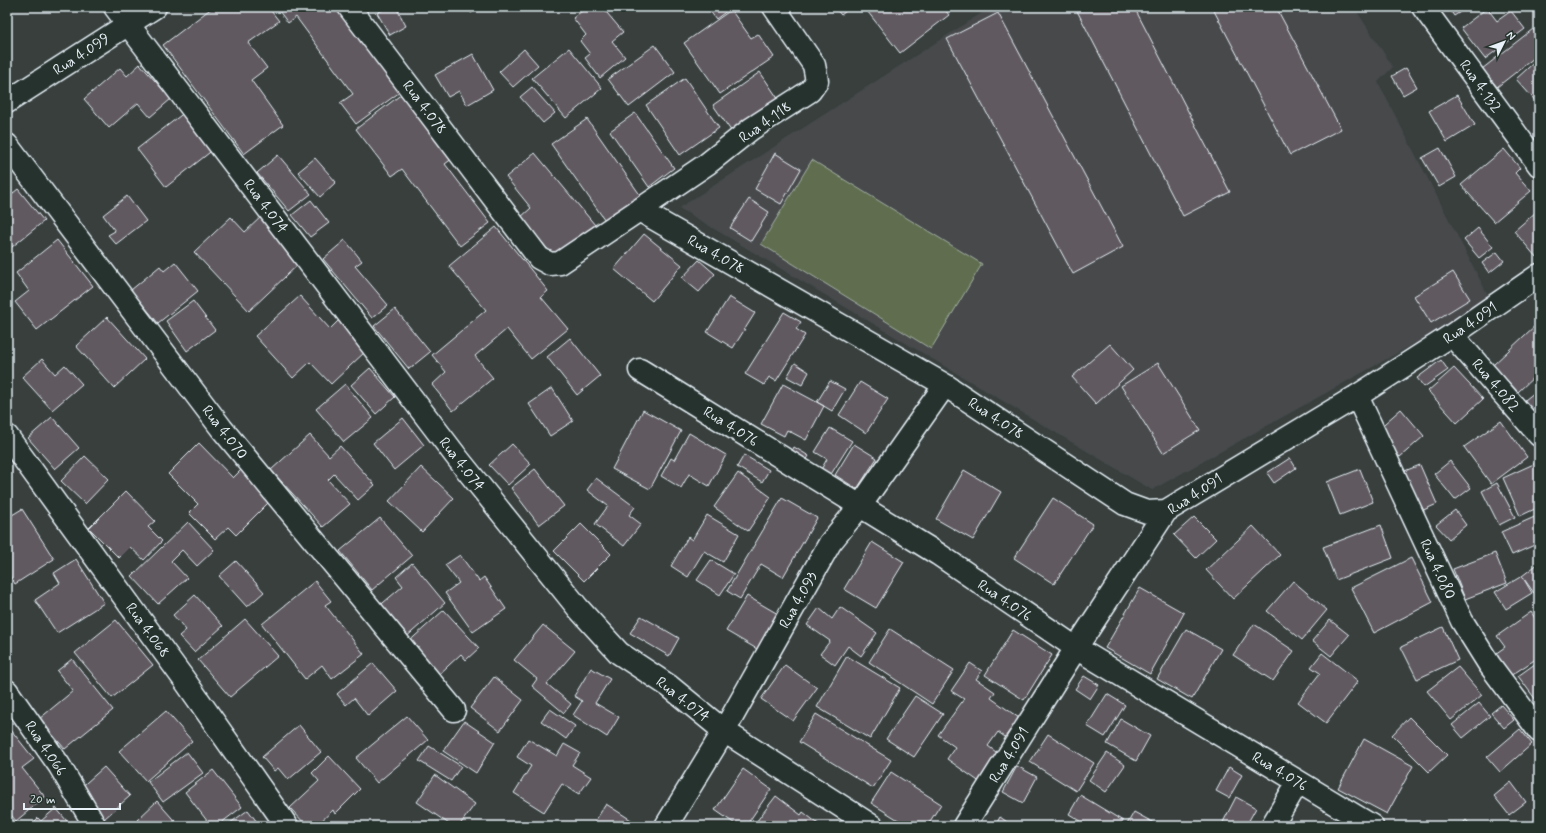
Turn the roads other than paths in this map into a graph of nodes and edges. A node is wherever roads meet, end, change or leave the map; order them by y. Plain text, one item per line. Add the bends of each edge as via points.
1 (115, 7) edge
2 (155, 7) edge
3 (349, 7) edge
4 (774, 7) edge
5 (1424, 7) edge
6 (127, 25) junction
7 (7, 102) edge
8 (7, 145) edge
9 (1539, 165) edge
10 (639, 210) junction
11 (1539, 275) edge
12 (1452, 335) junction
13 (640, 370) dead end
14 (945, 385) junction
15 (1357, 396) junction
16 (1539, 435) edge
17 (7, 436) edge
18 (860, 506) junction
19 (1166, 511) junction
20 (1076, 648) junction
21 (7, 691) edge
22 (454, 710) dead end
23 (724, 732) junction
24 (1539, 732) edge
25 (1298, 782) junction
26 (95, 826) edge
27 (287, 826) edge
28 (666, 826) edge
29 (872, 826) edge
30 (964, 826) edge
31 (1272, 826) edge
32 (1372, 826) edge

1 - 6 street, Rua 4.074
2 - 6 street, Rua 4.099
3 - 10 street, Rua 4.078 via 539,258 550,264 560,263
4 - 10 street, Rua 4.118 via 814,64 817,80 810,91
5 - 9 street, Rua 4.132
6 - 7 street, Rua 4.099
6 - 23 street, Rua 4.074 via 459,460 578,608 619,653 669,686
8 - 22 street, Rua 4.070 via 222,429
10 - 14 street, Rua 4.078
11 - 12 street, Rua 4.091
12 - 15 street, Rua 4.091
12 - 16 street, Rua 4.082
13 - 18 street, Rua 4.076
14 - 18 street, Rua 4.093
14 - 19 street, Rua 4.078 via 1125,504 1146,512
15 - 19 street, Rua 4.091
15 - 24 street, Rua 4.080 via 1462,621 1489,664
17 - 27 street, Rua 4.068
18 - 20 street, Rua 4.076 via 938,554
18 - 23 street, Rua 4.093 via 830,543
19 - 20 street, Rua 4.091
20 - 25 street, Rua 4.076
20 - 30 street, Rua 4.091
21 - 26 street, Rua 4.066 via 59,765
23 - 28 street, Rua 4.093
23 - 29 street, Rua 4.074
25 - 31 street
25 - 32 street, Rua 4.076

